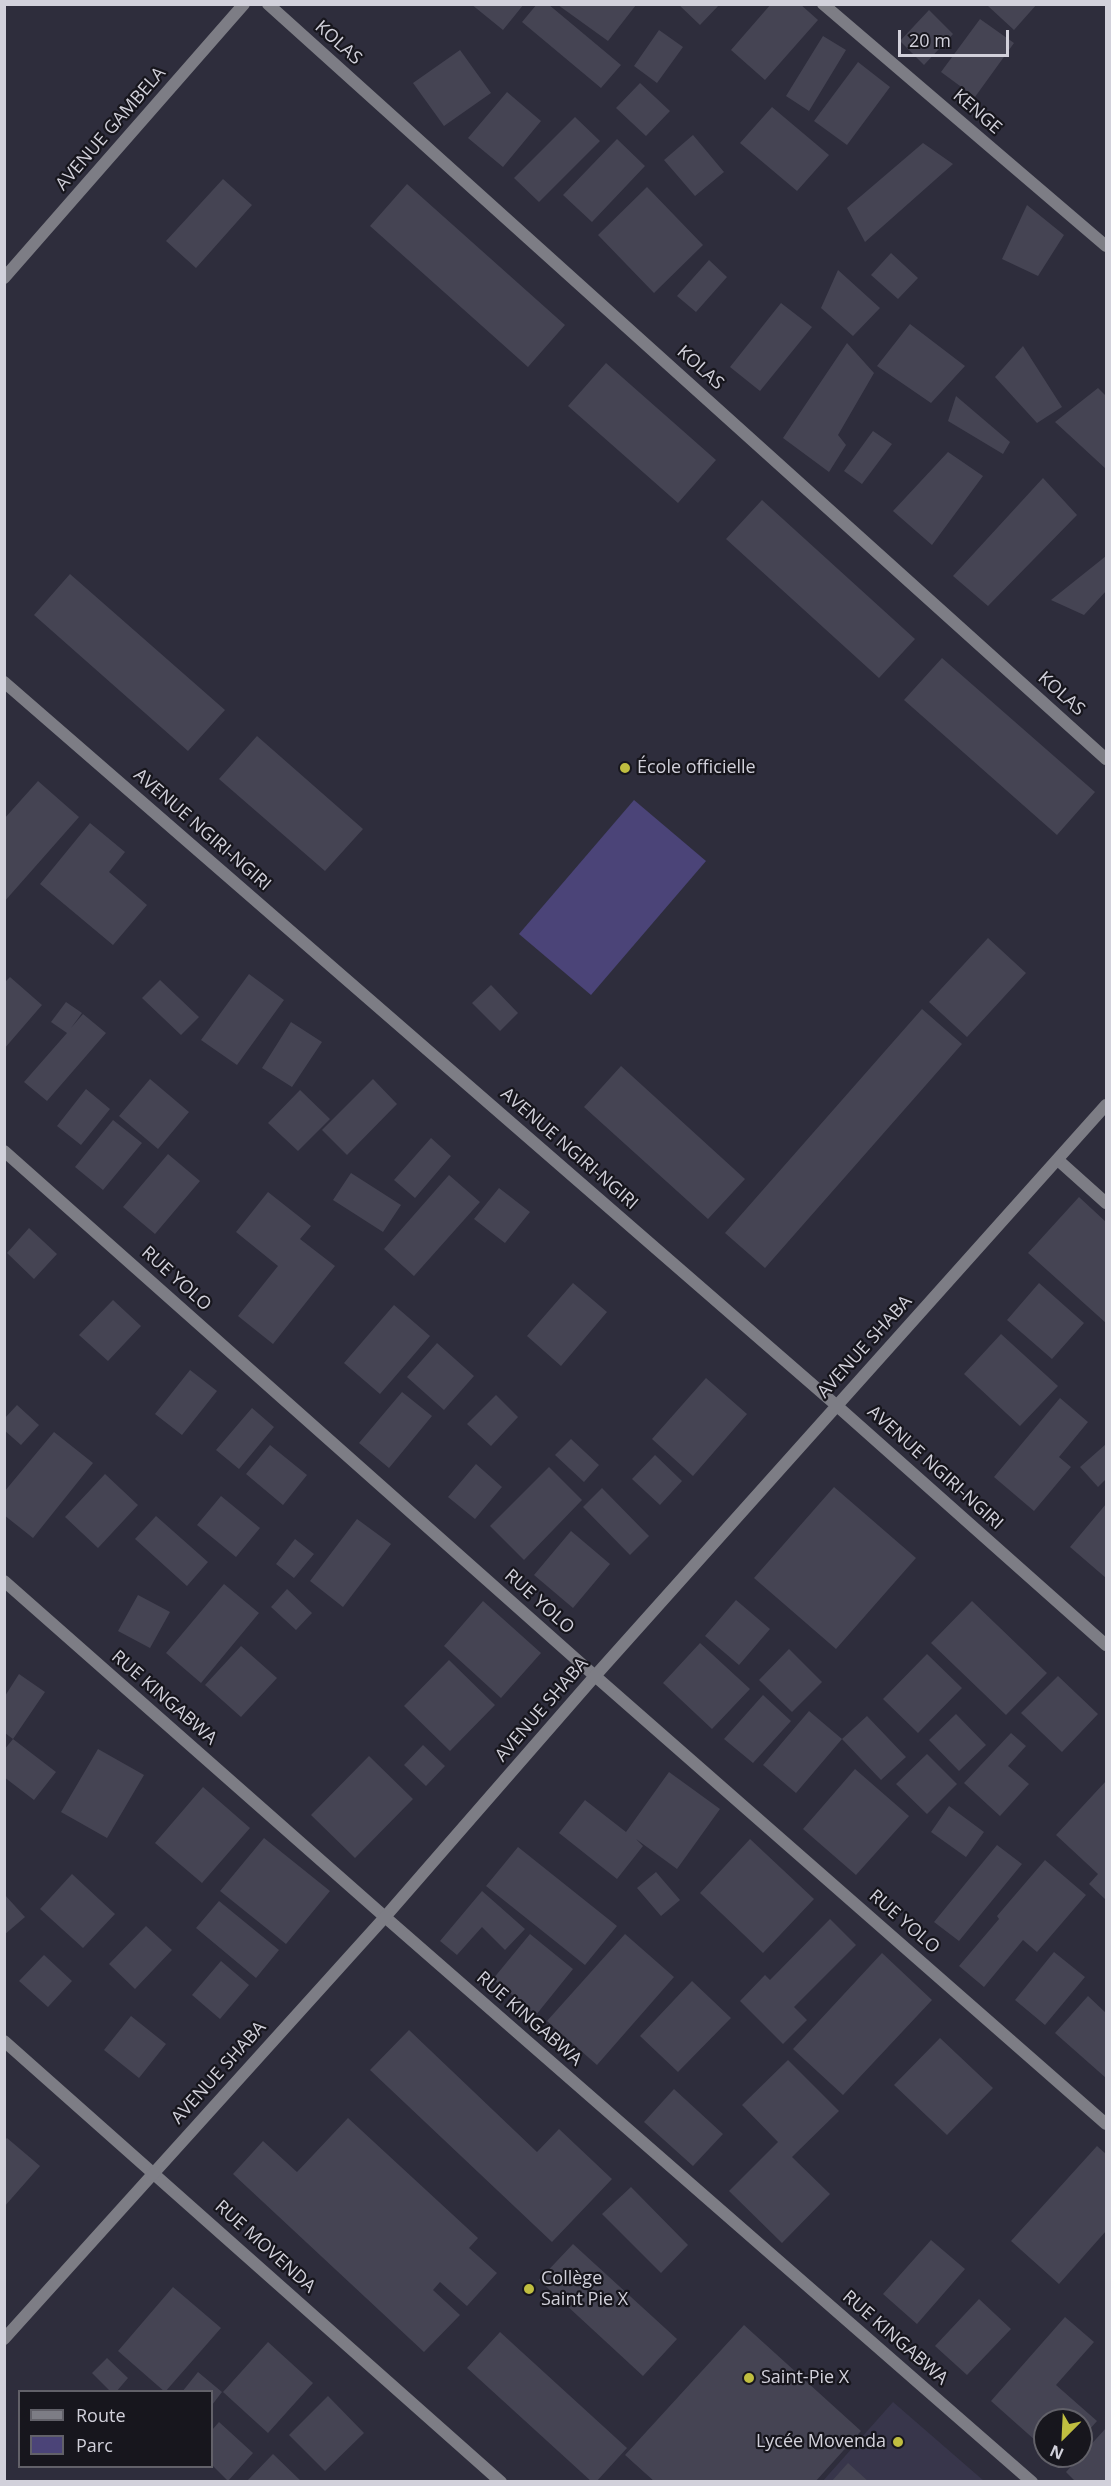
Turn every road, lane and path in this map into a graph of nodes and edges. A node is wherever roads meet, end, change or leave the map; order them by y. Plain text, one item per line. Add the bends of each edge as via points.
1 (244, 4) edge
2 (268, 4) edge
3 (823, 4) edge
4 (1107, 246) edge
5 (4, 278) edge
6 (4, 682) edge
7 (1107, 759) edge
8 (1107, 1105) edge
9 (4, 1150) edge
10 (1058, 1160) junction
11 (1107, 1203) edge
12 (836, 1405) junction
13 (4, 1581) edge
14 (1107, 1645) edge
15 (595, 1676) junction
16 (385, 1917) junction
17 (4, 2041) edge
18 (1107, 2124) edge
19 (154, 2172) junction
20 (4, 2339) edge
21 (501, 2481) edge
22 (1032, 2481) edge

1 - 5 street, AVENUE GAMBELA
2 - 7 street, KOLAS
3 - 4 street, KENGE
6 - 12 street, AVENUE NGIRI-NGIRI
8 - 10 street, AVENUE SHABA
9 - 15 street, RUE YOLO
10 - 11 street
10 - 12 street, AVENUE SHABA
12 - 14 street, AVENUE NGIRI-NGIRI
12 - 15 street, AVENUE SHABA
13 - 16 street, RUE KINGABWA
15 - 16 street, AVENUE SHABA
15 - 18 street, RUE YOLO
16 - 19 street, AVENUE SHABA
16 - 22 street, RUE KINGABWA
17 - 19 street, RUE MOVENDA
19 - 20 street, AVENUE SHABA
19 - 21 street, RUE MOVENDA

